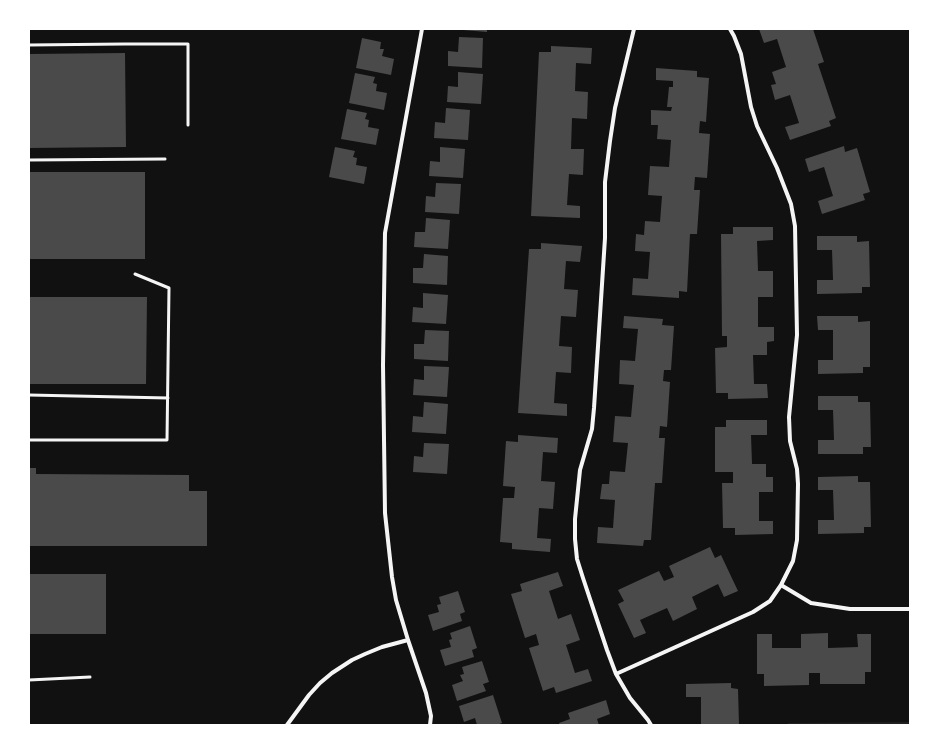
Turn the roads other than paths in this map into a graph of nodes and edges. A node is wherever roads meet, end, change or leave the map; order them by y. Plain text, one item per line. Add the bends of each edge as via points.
1 (422, 29) edge
2 (634, 29) edge
3 (730, 29) edge
4 (29, 45) edge
5 (188, 125) dead end
6 (165, 159) dead end
7 (29, 160) edge
8 (135, 274) dead end
9 (29, 395) edge
10 (168, 398) junction
11 (29, 440) edge
12 (781, 586) junction
13 (910, 608) edge
14 (408, 640) junction
15 (616, 674) junction
16 (90, 677) dead end
17 (29, 680) edge
18 (287, 725) edge
19 (430, 725) edge
20 (651, 725) edge

1 - 14 street via 385,233 385,513 396,600
2 - 15 street via 615,108 610,141 594,408 592,429 580,470 575,518 577,559
3 - 12 street via 742,54 757,126 791,204 795,226 797,335 789,417 790,441 798,484 797,540 793,561
4 - 5 lane via 188,44
6 - 7 lane
8 - 10 lane via 170,288
9 - 10 lane
10 - 11 lane via 167,440
12 - 13 street via 811,603 850,609
12 - 15 street via 770,601 753,612
14 - 18 street via 365,654 332,673 308,695
14 - 19 street via 426,694 431,716
15 - 20 street via 630,698
16 - 17 lane

